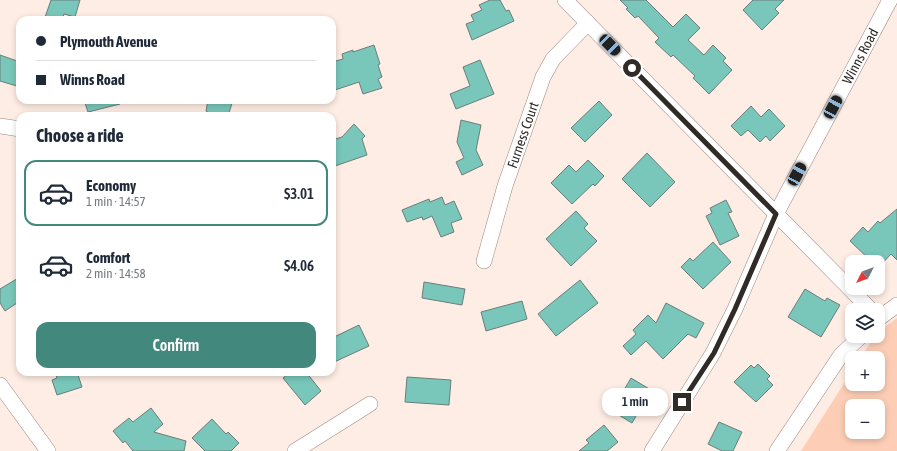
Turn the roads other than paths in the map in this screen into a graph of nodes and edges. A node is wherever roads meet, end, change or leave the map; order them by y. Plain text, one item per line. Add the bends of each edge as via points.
1 (565, 0) edge
2 (890, 0) edge
3 (588, 23) junction
4 (0, 126) edge
5 (16, 128) edge
6 (776, 214) junction
7 (484, 261) dead end
8 (863, 303) edge
9 (897, 305) edge
10 (885, 311) edge
11 (854, 343) edge
12 (0, 385) edge
13 (370, 404) dead end
14 (48, 451) edge
15 (295, 451) edge
16 (652, 451) edge
17 (777, 451) edge

1 - 3 street
2 - 6 street, Winns Road
3 - 6 street
3 - 7 street, Furness Court via 553,58 543,77 505,186
4 - 5 street
6 - 8 street
6 - 16 street, Winns Road via 714,353
9 - 10 street
11 - 17 street via 841,355
12 - 14 street
13 - 15 street

